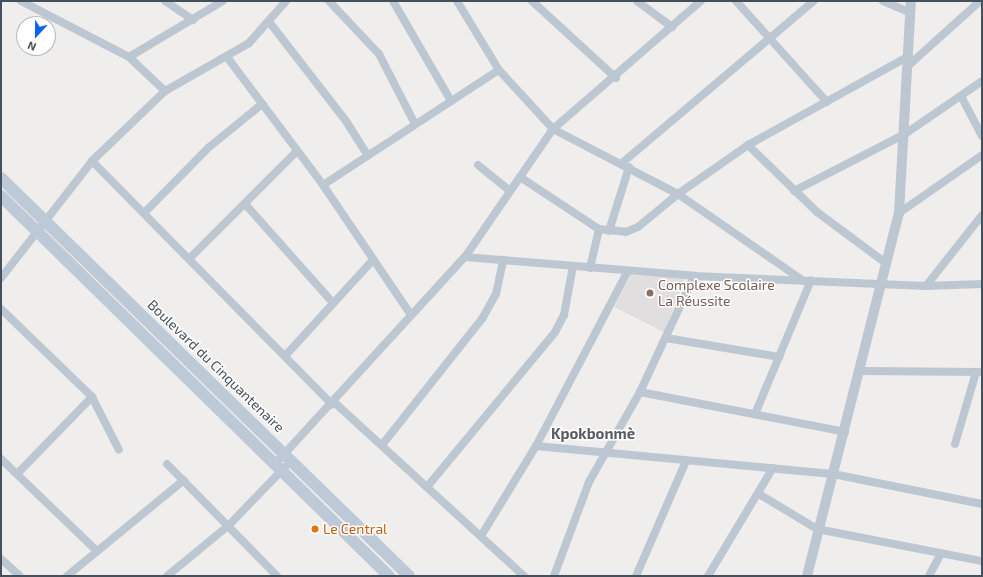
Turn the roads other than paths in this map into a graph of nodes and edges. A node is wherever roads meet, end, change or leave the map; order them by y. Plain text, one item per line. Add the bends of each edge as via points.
1 (21, 1) edge
2 (165, 1) edge
3 (223, 1) edge
4 (286, 1) edge
5 (329, 1) edge
6 (393, 1) edge
7 (456, 1) edge
8 (532, 1) edge
9 (637, 1) edge
10 (701, 1) edge
11 (736, 1) edge
12 (814, 1) edge
13 (883, 1) edge
14 (911, 1) edge
15 (980, 1) edge
16 (911, 13) junction
17 (193, 20) junction
18 (270, 23) junction
19 (672, 27) junction
20 (769, 36) junction
21 (129, 56) junction
22 (227, 56) junction
23 (909, 60) junction
24 (499, 70) junction
25 (616, 78) junction
26 (982, 81) edge
27 (165, 91) junction
28 (961, 96) junction
29 (451, 101) junction
30 (827, 102) junction
31 (262, 104) junction
32 (415, 124) junction
33 (553, 129) junction
34 (906, 134) junction
35 (982, 136) edge
36 (748, 146) junction
37 (297, 151) junction
38 (982, 155) edge
39 (368, 156) junction
40 (92, 161) junction
41 (478, 165) dead end
42 (626, 165) junction
43 (520, 176) junction
44 (1, 178) edge
45 (323, 185) junction
46 (510, 191) junction
47 (794, 191) junction
48 (678, 194) junction
49 (1, 196) edge
50 (246, 205) junction
51 (144, 213) junction
52 (899, 213) junction
53 (982, 215) edge
54 (44, 219) junction
55 (599, 229) junction
56 (36, 230) junction
57 (609, 231) junction
58 (465, 257) junction
59 (189, 259) junction
60 (373, 260) junction
61 (502, 260) junction
62 (887, 264) junction
63 (573, 266) junction
64 (590, 268) junction
65 (628, 271) junction
66 (694, 276) junction
67 (1, 278) edge
68 (802, 280) junction
69 (811, 280) junction
70 (883, 282) junction
71 (982, 284) edge
72 (926, 286) junction
73 (334, 303) junction
74 (1, 309) edge
75 (411, 315) junction
76 (666, 338) junction
77 (285, 356) junction
78 (779, 357) junction
79 (861, 370) junction
80 (979, 372) edge
81 (640, 392) junction
82 (92, 397) junction
83 (333, 403) junction
84 (755, 414) junction
85 (845, 432) junction
86 (955, 444) dead end
87 (382, 445) junction
88 (536, 446) junction
89 (119, 450) dead end
90 (605, 453) junction
91 (288, 458) junction
92 (1, 459) edge
93 (686, 461) junction
94 (167, 464) dead end
95 (278, 468) junction
96 (773, 468) junction
97 (18, 473) junction
98 (833, 474) junction
99 (184, 480) junction
100 (427, 487) junction
101 (759, 494) junction
102 (982, 504) edge
103 (229, 524) junction
104 (817, 529) junction
105 (481, 536) junction
106 (96, 550) junction
107 (941, 553) junction
108 (1, 559) edge
109 (982, 561) edge
110 (275, 575) edge
111 (20, 576) edge
112 (67, 576) edge
113 (167, 576) edge
114 (389, 576) edge
115 (409, 576) edge
116 (524, 576) edge
117 (554, 576) edge
118 (636, 576) edge
119 (708, 576) edge
120 (807, 576) edge
121 (929, 576) edge

1 - 21 street
2 - 17 street
3 - 17 street
4 - 18 street
5 - 32 street via 379,54
6 - 29 street
7 - 24 street
8 - 25 street
9 - 19 street
10 - 19 street
11 - 20 street
12 - 20 street
13 - 16 street
14 - 16 street
15 - 23 street
16 - 23 street
17 - 21 street
18 - 22 street via 249,43
18 - 39 street via 346,121
19 - 25 street
20 - 30 street
20 - 42 street
21 - 27 street
22 - 27 street
22 - 31 street
23 - 30 street
23 - 34 street
24 - 29 street
24 - 33 street
25 - 33 street
26 - 28 street
27 - 40 street
28 - 34 street
28 - 35 street
29 - 32 street
30 - 36 street
31 - 37 street
31 - 51 street via 208,148
32 - 39 street
33 - 42 street
33 - 43 street
34 - 47 street
34 - 52 street
36 - 47 street
36 - 48 street
37 - 45 street
37 - 50 street
38 - 52 street
39 - 45 street
40 - 51 street
40 - 54 street
41 - 46 street
42 - 48 street
42 - 57 street
43 - 46 street
43 - 55 street
44 - 54 main road, Boulevard du Cinquantenaire
45 - 60 street
46 - 58 street
47 - 62 street
48 - 57 street via 638,227 626,232
48 - 68 street
49 - 56 main road, Boulevard du Cinquantenaire
50 - 59 street
50 - 73 street
51 - 59 street
52 - 62 street
53 - 72 street
54 - 56 street
54 - 91 main road, Boulevard du Cinquantenaire
55 - 57 street
55 - 64 street
56 - 67 street
56 - 95 main road, Boulevard du Cinquantenaire
58 - 61 street
58 - 75 street
59 - 77 street
60 - 73 street
60 - 75 street
61 - 63 street
61 - 87 street via 496,294 482,319
62 - 70 street
63 - 64 street
63 - 100 street via 564,315 555,332
64 - 65 street
65 - 66 street
65 - 88 street
66 - 68 street
66 - 76 street
68 - 69 street
69 - 70 street
69 - 78 street
70 - 72 street
70 - 79 street
71 - 72 street
73 - 77 street
74 - 82 street
75 - 83 street
76 - 78 street
76 - 81 street
77 - 83 street
78 - 84 street
79 - 80 street
79 - 85 street
80 - 86 street
81 - 84 street
81 - 90 street
82 - 89 street
82 - 97 street
83 - 87 street
83 - 91 street
84 - 85 street
85 - 98 street
87 - 100 street
88 - 90 street
88 - 105 street
90 - 93 street
90 - 117 street via 579,503
91 - 95 street
91 - 115 main road, Boulevard du Cinquantenaire
92 - 97 street
93 - 96 street
93 - 118 street
94 - 99 street
95 - 103 street
95 - 114 main road, Boulevard du Cinquantenaire
96 - 98 street
96 - 101 street
97 - 106 street
98 - 102 street
98 - 104 street
99 - 103 street
99 - 106 street
100 - 105 street
101 - 104 street
101 - 119 street
103 - 110 street
103 - 113 street
104 - 107 street
104 - 120 street
105 - 116 street
106 - 112 street
107 - 109 street
107 - 121 street
108 - 111 street

